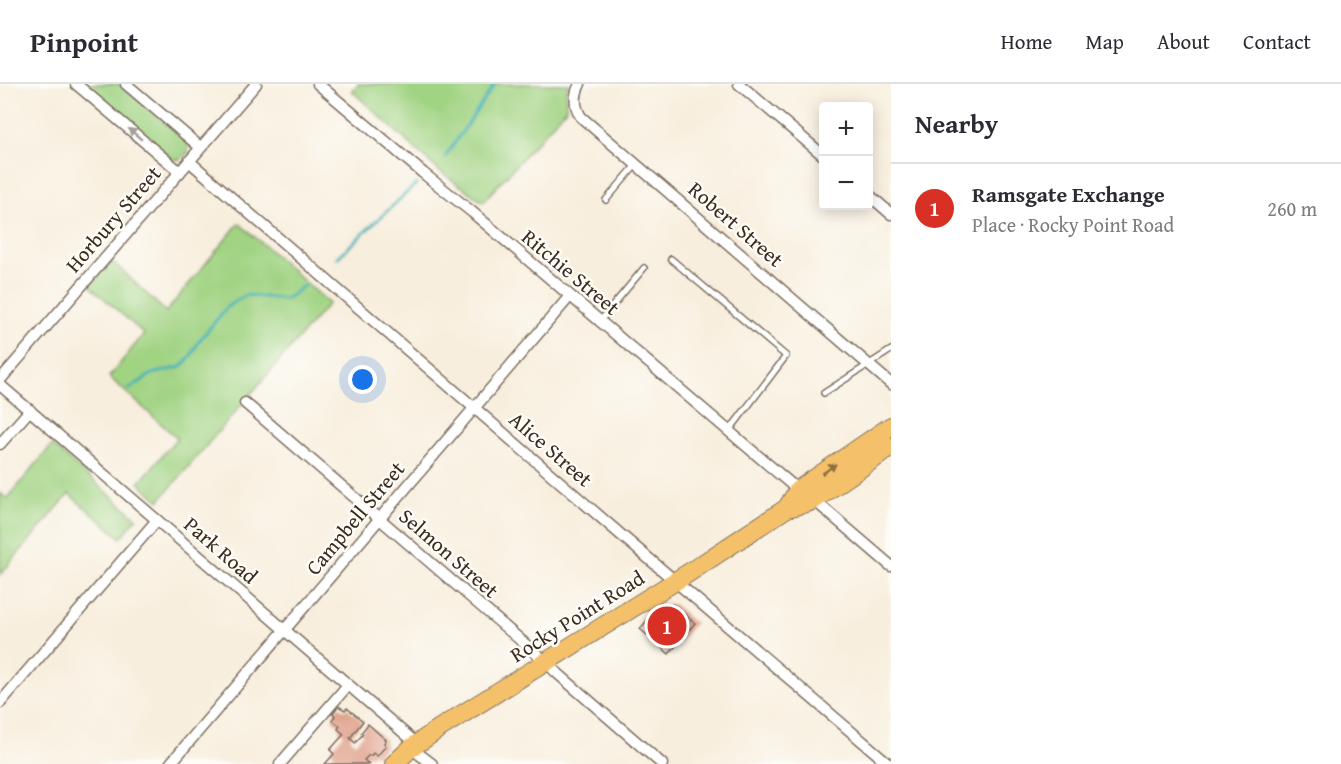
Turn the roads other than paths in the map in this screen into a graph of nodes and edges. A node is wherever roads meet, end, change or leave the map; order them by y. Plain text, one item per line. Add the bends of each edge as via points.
1 (76, 84) edge
2 (126, 84) edge
3 (256, 84) edge
4 (318, 84) edge
5 (580, 84) edge
6 (740, 84) edge
7 (200, 147) junction
8 (819, 152) edge
9 (189, 161) junction
10 (637, 164) junction
11 (180, 172) junction
12 (873, 198) edge
13 (606, 200) dead end
14 (891, 214) edge
15 (671, 259) dead end
16 (644, 268) dead end
17 (570, 296) junction
18 (600, 321) junction
19 (891, 350) edge
20 (869, 364) junction
21 (0, 382) edge
22 (891, 384) edge
23 (825, 393) dead end
24 (245, 403) dead end
25 (475, 409) junction
26 (30, 410) junction
27 (891, 426) edge
28 (729, 431) junction
29 (0, 444) edge
30 (891, 447) edge
31 (798, 490) junction
32 (814, 500) junction
33 (787, 508) junction
34 (379, 519) junction
35 (157, 520) junction
36 (891, 566) edge
37 (675, 581) junction
38 (285, 630) junction
39 (546, 662) junction
40 (348, 685) junction
41 (0, 703) edge
42 (414, 746) junction
43 (170, 764) edge
44 (280, 764) edge
45 (394, 764) edge
46 (432, 764) edge
47 (662, 764) edge
48 (889, 764) edge

11 -> 1 street
2 - 7 street
3 - 7 street, Horbury Street
4 - 17 street, Ritchie Street
5 - 10 street, Robert Street via 575,100 578,113
6 - 8 street
7 - 9 street, Horbury Street
9 - 11 street, Horbury Street
9 - 25 street, Alice Street
10 - 13 lane
10 - 20 street, Robert Street
11 - 21 street, Horbury Street
12 - 14 street
15 - 28 lane via 786,356
16 - 18 lane
17 - 18 street, Ritchie Street
17 - 25 street, Campbell Street
18 - 28 street, Ritchie Street
19 - 20 lane
20 - 22 street, Robert Street
20 - 23 lane
21 - 26 street, Park Road
24 - 34 street, Selmon Street
25 - 34 street, Campbell Street
25 - 37 street, Alice Street
26 - 29 street
26 - 35 street, Park Road
31 -> 27 main road, Rocky Point Road
28 - 31 street, Ritchie Street
30 - 32 main road, Rocky Point Road
31 - 33 main road, Rocky Point Road
32 - 33 main road, Rocky Point Road
32 - 36 street
33 - 37 main road, Rocky Point Road
34 - 38 street, Campbell Street
34 - 39 street, Selmon Street
35 - 38 street, Park Road
35 - 41 street
37 - 39 main road, Rocky Point Road
37 - 48 street, Alice Street
38 - 40 street, Park Road
38 - 43 street, Campbell Street
39 - 42 main road, Rocky Point Road
39 - 47 street, Selmon Street
40 - 42 street, Park Road
40 - 44 street
42 - 45 main road, Rocky Point Road
42 - 46 street, Park Road

